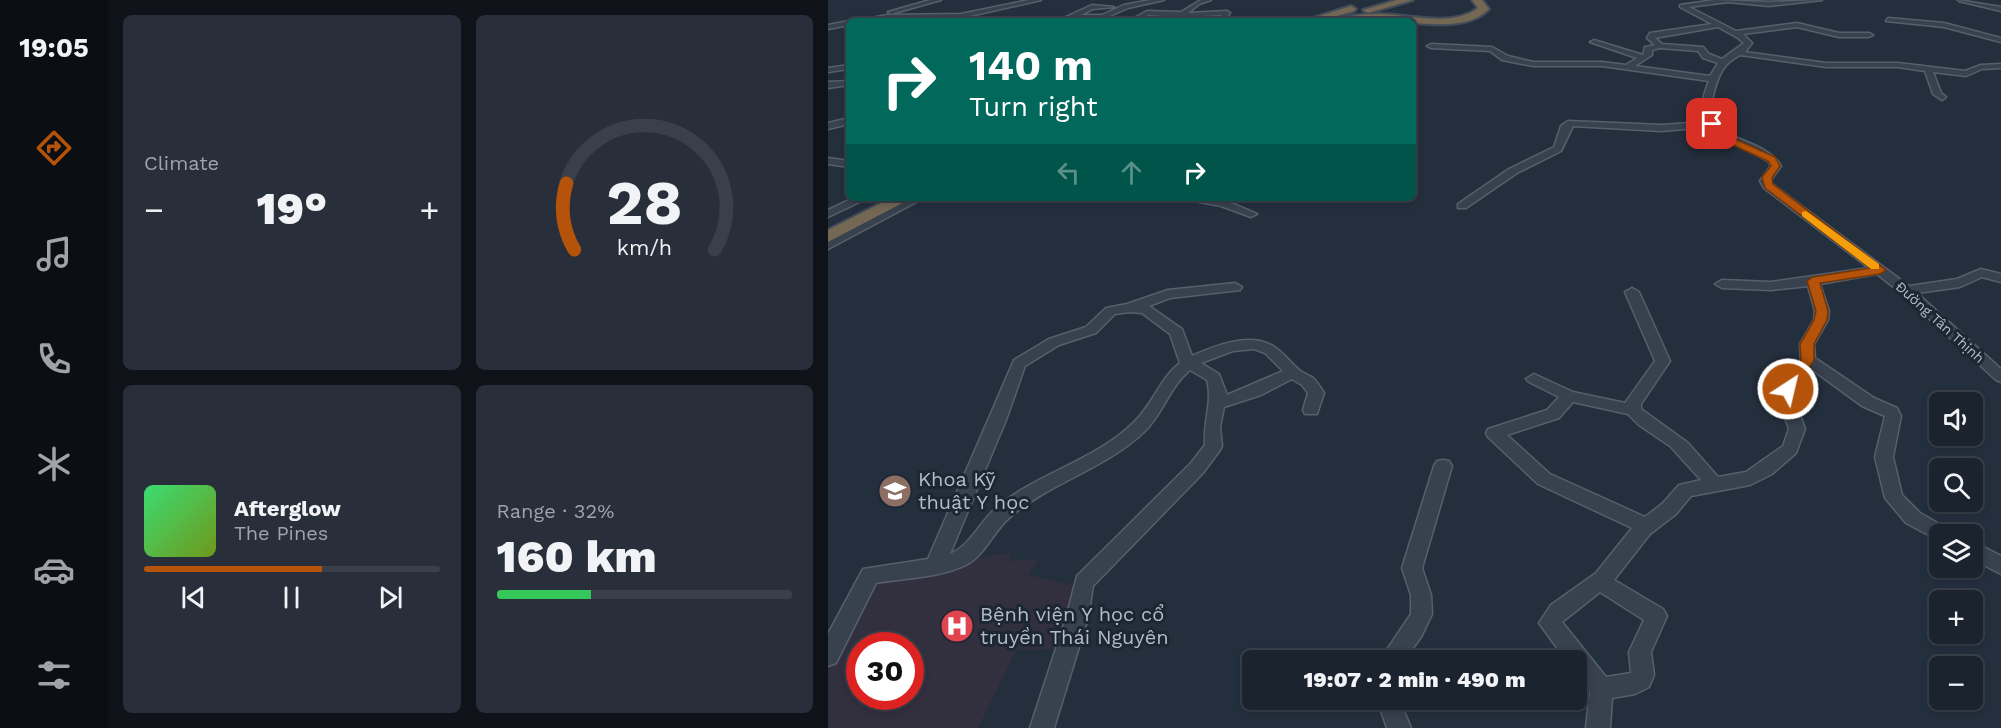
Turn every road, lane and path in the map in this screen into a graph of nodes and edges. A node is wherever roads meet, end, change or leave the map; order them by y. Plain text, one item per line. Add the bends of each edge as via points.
1 (938, 0) edge
2 (1006, 0) edge
3 (1038, 0) edge
4 (1161, 0) edge
5 (1208, 0) edge
6 (1368, 0) edge
7 (1387, 0) edge
8 (1408, 0) edge
9 (1415, 0) edge
10 (1477, 0) edge
11 (1819, 0) edge
12 (1961, 0) edge
13 (1083, 1) edge
14 (1731, 1) edge
15 (1022, 3) junction
16 (1095, 6) junction
17 (1125, 6) junction
18 (2001, 9) edge
19 (1181, 14) junction
20 (831, 17) dead end
21 (880, 18) joint
22 (1071, 18) joint
23 (1138, 18) edge
24 (1176, 18) edge
25 (1223, 18) edge
26 (1309, 18) edge
27 (1320, 18) edge
28 (1340, 18) edge
29 (1366, 18) edge
30 (1400, 18) edge
31 (1416, 19) edge
32 (1447, 20) junction
33 (1888, 20) dead end
34 (846, 23) edge
35 (846, 23) edge
36 (1717, 25) junction
37 (828, 27) edge
38 (1736, 33) junction
39 (1869, 35) dead end
40 (2001, 40) edge
41 (1594, 42) dead end
42 (1431, 46) dead end
43 (1660, 46) junction
44 (1620, 51) junction
45 (1739, 53) junction
46 (1645, 58) junction
47 (1723, 62) junction
48 (1590, 63) junction
49 (1629, 66) junction
50 (2001, 66) edge
51 (846, 67) edge
52 (1928, 69) junction
53 (828, 70) edge
54 (1714, 79) junction
55 (846, 83) edge
56 (828, 85) edge
57 (1942, 97) dead end
58 (846, 122) edge
59 (1712, 124) junction
60 (828, 126) edge
61 (828, 161) edge
62 (846, 164) edge
63 (856, 201) edge
64 (873, 201) edge
65 (898, 201) edge
66 (912, 201) edge
67 (1212, 201) edge
68 (1462, 206) dead end
69 (828, 214) edge
70 (1251, 214) dead end
71 (828, 224) edge
72 (828, 237) edge
73 (828, 245) edge
74 (1880, 270) junction
75 (2001, 278) edge
76 (1813, 281) junction
77 (1722, 284) dead end
78 (1235, 287) dead end
79 (1906, 290) junction
80 (1632, 292) dead end
81 (1130, 308) junction
82 (1808, 360) junction
83 (1188, 363) junction
84 (1292, 373) junction
85 (2001, 377) edge
86 (1534, 380) dead end
87 (1569, 396) junction
88 (1217, 404) junction
89 (1311, 410) dead end
90 (1634, 410) junction
91 (1443, 466) dead end
92 (1714, 485) junction
93 (1645, 526) junction
94 (1929, 527) edge
95 (1983, 555) edge
96 (935, 566) junction
97 (2001, 566) edge
98 (1603, 579) junction
99 (1398, 650) edge
100 (828, 656) edge
101 (1603, 691) junction
102 (1392, 710) edge
103 (1042, 728) edge
104 (1399, 728) edge
105 (1598, 728) edge

1 - 21 street via 882,14
2 - 15 street
3 - 15 street
4 - 17 street
5 - 19 street via 1193,2
6 - 26 highway
7 - 27 highway
8 - 28 highway
9 - 32 highway via 1405,4 1402,11
10 - 32 highway via 1484,9 1480,13
11 - 14 street via 1768,4
12 - 18 street
13 - 16 street
14 - 36 street via 1683,6
15 - 21 street via 961,16
16 - 17 street
16 - 22 street
17 - 22 street via 1103,18
19 - 23 street via 1147,13
19 - 24 street
19 - 25 street via 1227,13
20 - 34 street
29 - 30 highway
31 - 32 highway
33 - 40 street via 1944,25
35 - 37 street
36 - 38 street
36 - 43 street via 1653,35 1651,38
38 - 39 street via 1797,26 1839,35
38 - 45 street via 1748,43
41 - 44 street
42 - 48 street via 1492,49 1505,58 1533,64
43 - 46 street via 1648,49
43 - 47 street via 1700,49 1706,56
44 - 46 street
44 - 48 street
45 - 47 street
45 - 52 street via 1843,67 1893,65
46 - 49 street
47 - 54 street
48 - 49 street
49 - 54 street
50 - 52 street via 1981,67 1966,74
51 - 53 street
52 - 57 street via 1937,94
54 - 59 street via 1706,105
55 - 56 street
58 - 60 street
59 - 68 street via 1661,128 1571,123 1566,126 1558,149 1513,171
59 - 74 street, Đường Tân Thịnh via 1725,138 1772,159 1776,166 1767,177 1768,186
61 - 62 street
63 - 69 street
64 - 71 highway
65 - 72 highway
66 - 73 street
67 - 70 street
74 - 76 street
74 - 79 street, Đường Tân Thịnh
75 - 79 street via 1981,273 1953,284
76 - 77 street via 1771,286
76 - 82 street via 1822,311 1807,344
78 - 81 street via 1168,294
79 - 85 street, Đường Tân Thịnh
80 - 90 street via 1663,361 1633,403
81 - 83 street via 1150,312 1177,333
81 - 96 street via 1111,311 1091,330 1054,342 1015,368 999,420
82 - 92 street via 1785,395 1797,429 1790,449 1750,478
82 - 94 street via 1868,402 1891,412 1884,457 1894,498 1913,518
83 - 84 street via 1226,348 1256,344
83 - 88 street via 1214,377
83 - 96 street via 1135,430 1071,473 1024,497 989,526 965,558
84 - 88 street
84 - 89 street via 1307,381 1316,393
86 - 87 street
87 - 90 street
87 - 93 street via 1553,414 1494,433 1544,479
88 - 103 street via 1212,427 1215,440 1210,453 1084,582 1077,618
90 - 92 street via 1696,461
91 - 99 street via 1411,574 1421,591 1422,618
92 - 93 street via 1685,490 1669,509
93 - 98 street
95 - 97 street
96 - 100 street via 870,575
98 - 101 street via 1564,606 1550,623
98 - 101 street via 1608,587 1656,616 1640,652 1641,679 1610,685
101 - 105 street
102 - 104 street

